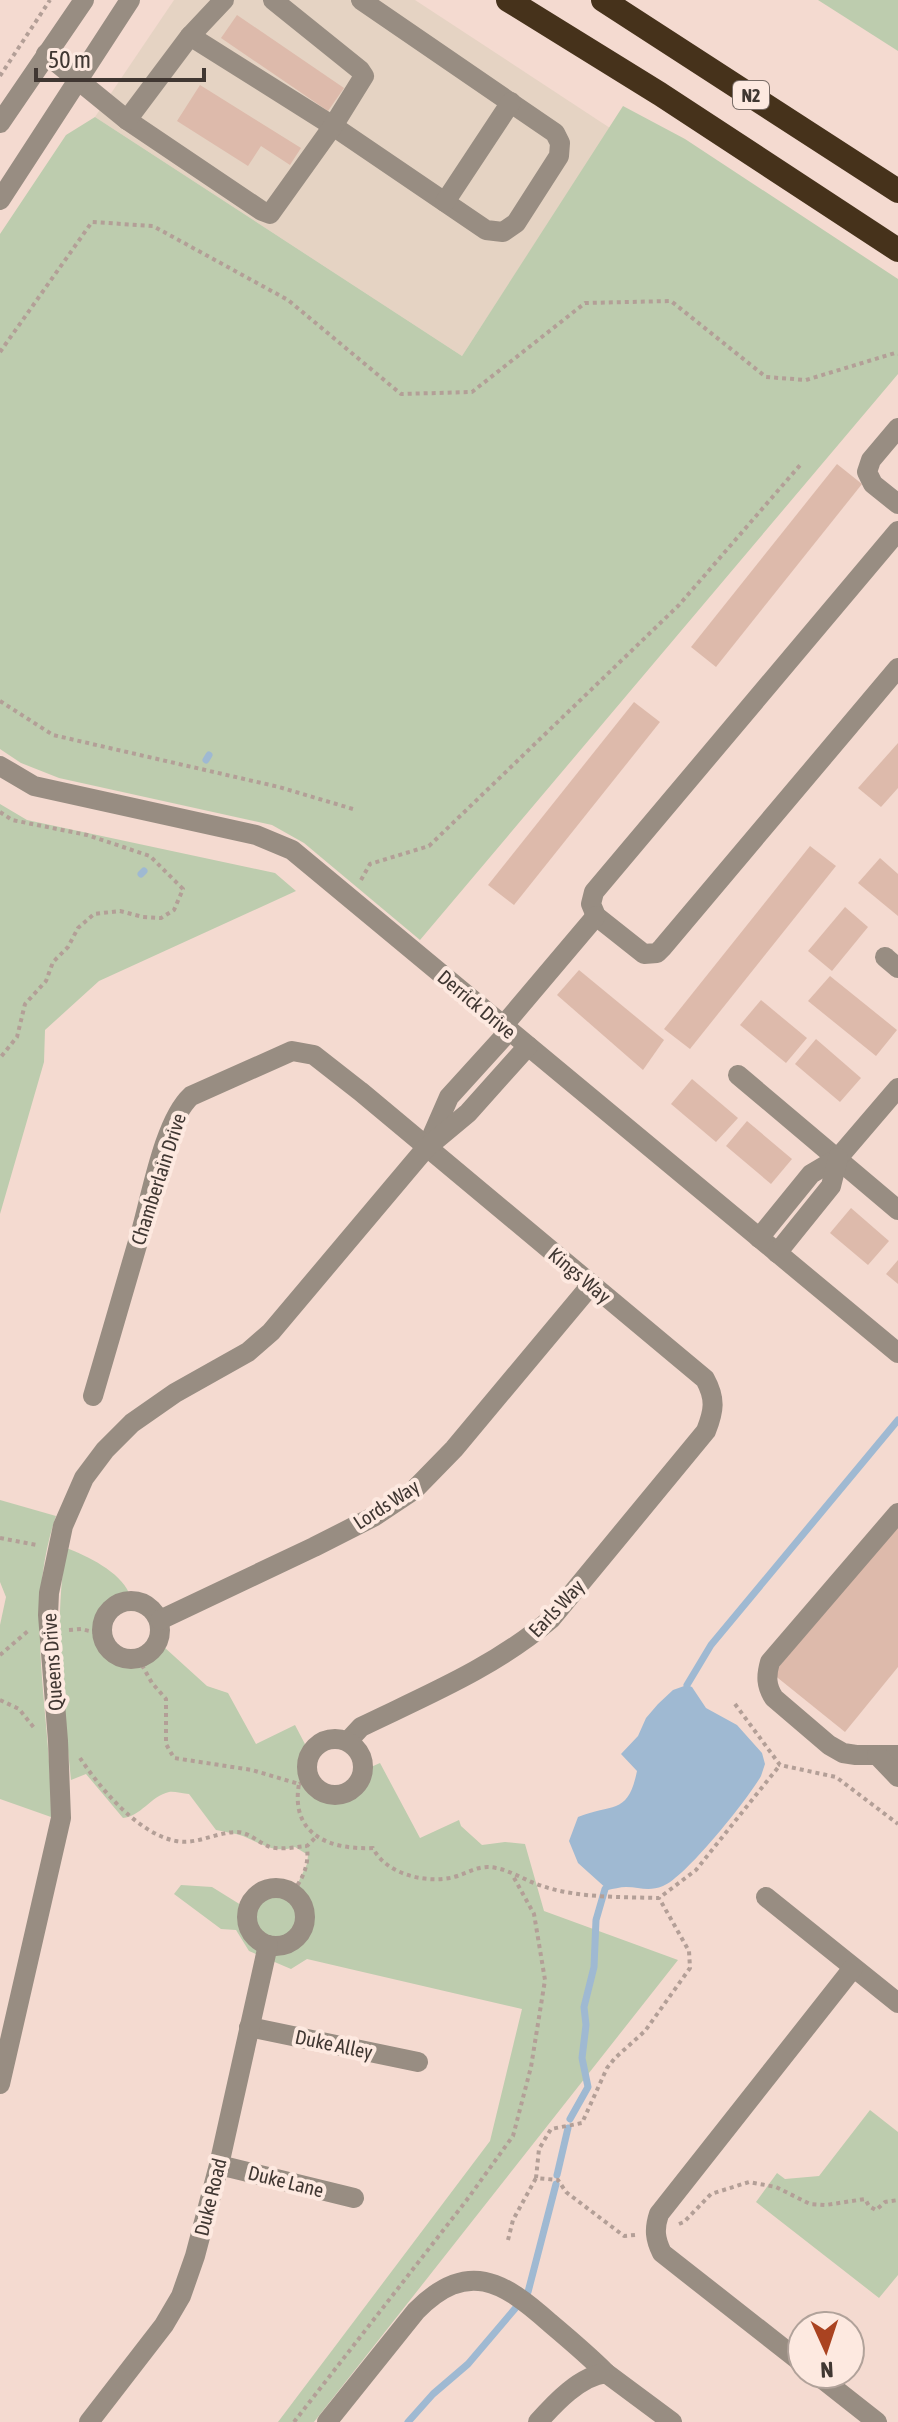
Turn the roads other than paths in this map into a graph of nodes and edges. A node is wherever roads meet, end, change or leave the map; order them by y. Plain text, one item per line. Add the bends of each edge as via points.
1 (84, 0) edge
2 (130, 0) edge
3 (224, 0) edge
4 (273, 0) edge
5 (361, 0) edge
6 (508, 0) edge
7 (603, 0) edge
8 (190, 36) junction
9 (46, 54) junction
10 (79, 81) junction
11 (511, 102) junction
12 (127, 120) junction
13 (0, 123) edge
14 (333, 126) junction
15 (898, 191) edge
16 (0, 200) edge
17 (445, 202) junction
18 (898, 250) edge
19 (898, 428) edge
20 (898, 504) edge
21 (898, 531) edge
22 (898, 668) edge
23 (0, 766) edge
24 (596, 916) junction
25 (506, 1028) junction
26 (528, 1046) junction
27 (738, 1075) dead end
28 (898, 1088) edge
29 (426, 1148) junction
30 (838, 1158) junction
31 (898, 1210) edge
32 (759, 1238) junction
33 (777, 1253) junction
34 (591, 1285) junction
35 (898, 1353) edge
36 (93, 1396) dead end
37 (713, 1413) joint
38 (898, 1513) edge
39 (160, 1620) junction
40 (348, 1741) junction
41 (877, 1755) junction
42 (898, 1755) edge
43 (898, 1777) edge
44 (766, 1897) dead end
45 (268, 1945) junction
46 (853, 1968) junction
47 (898, 2003) edge
48 (249, 2027) junction
49 (418, 2062) dead end
50 (0, 2084) edge
51 (219, 2165) junction
52 (354, 2198) dead end
53 (786, 2350) edge
54 (606, 2373) junction
55 (836, 2390) edge
56 (89, 2422) edge
57 (327, 2422) edge
58 (538, 2422) edge
59 (672, 2422) edge
60 (877, 2422) edge

1 - 9 street
2 - 10 street
3 - 8 street
4 - 14 street via 363,73
5 - 11 street
6 - 18 highway, N2
7 - 15 highway, N2
8 - 12 street
8 - 14 street
9 - 10 street
9 - 13 street
10 - 12 street
10 - 16 street
11 - 17 street
11 - 17 street via 555,133 560,143 559,156 516,223 503,232 486,230
12 - 14 street via 268,214
14 - 17 street
19 - 20 street via 867,472 873,484
21 - 24 street via 594,892
22 - 24 street via 657,953 644,954
23 - 25 street, Derrick Drive via 34,786 256,835 292,850
24 - 25 street, Queens Drive
25 - 26 street, Derrick Drive
25 - 29 street, Queens Drive via 449,1097
26 - 29 street, Queens Drive via 468,1113
26 - 32 street, Derrick Drive
27 - 30 street
28 - 30 street
29 - 34 street, Kings Way
29 - 36 street, Chamberlain Drive via 314,1055 302,1052 281,1054 191,1096 174,1119
29 - 50 street, Queens Drive via 271,1332 248,1352 132,1423 84,1478 63,1526 49,1593 61,1818
30 - 31 street
30 - 32 street via 811,1174
30 - 33 street via 831,1186
32 - 33 street, Derrick Drive
33 - 35 street, Derrick Drive
34 - 37 street, Kings Way via 705,1379
34 - 39 street, Lords Way via 414,1490 375,1516
37 - 40 street, Earls Way via 698,1443 551,1619 522,1644 361,1727
38 - 41 street via 770,1662 766,1675 774,1698 829,1745 856,1755
39 - 39 street via 148,1605 129,1600 111,1607 102,1634 119,1656 138,1658 155,1648
40 - 40 street via 334,1738 317,1745 307,1760 304,1781 331,1795 357,1785 363,1759
41 - 42 street
41 - 43 street
44 - 46 street
45 - 45 street via 286,1945 305,1925 304,1906 283,1888 263,1890 249,1905 248,1925
45 - 48 street, Duke Road
46 - 47 street
46 - 53 street via 659,2214 655,2233 662,2253
48 - 49 street, Duke Alley
48 - 51 street, Duke Road
51 - 52 street, Duke Lane
51 - 56 street, Duke Road via 181,2296
54 - 57 street via 518,2294 480,2281 459,2282 416,2311
54 - 58 street via 590,2377
54 - 59 street
55 - 60 street

